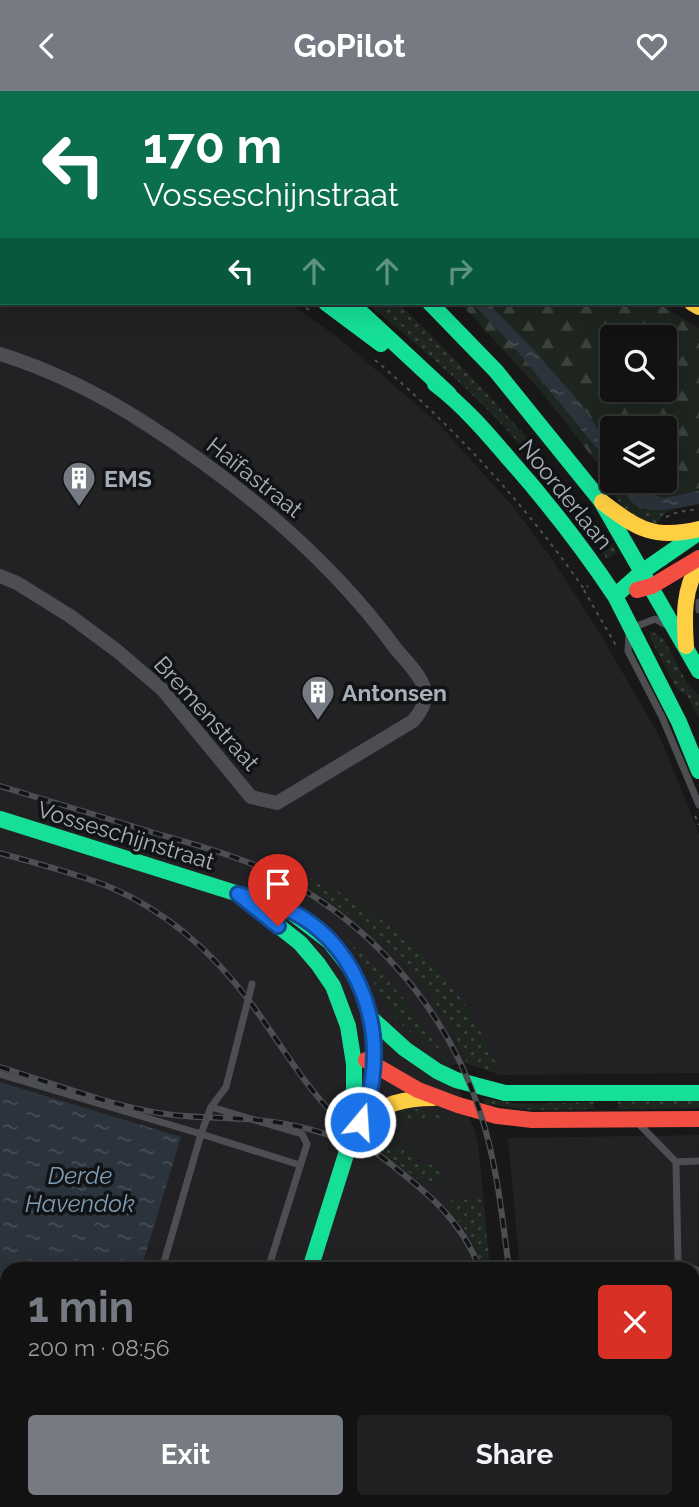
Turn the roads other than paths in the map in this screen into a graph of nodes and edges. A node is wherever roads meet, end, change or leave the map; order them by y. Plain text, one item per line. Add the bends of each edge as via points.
1 (329, 305) edge
2 (353, 305) edge
3 (432, 305) edge
4 (0, 354) edge
5 (449, 394) junction
6 (601, 501) junction
7 (699, 530) edge
8 (699, 558) edge
9 (699, 564) edge
10 (643, 571) junction
11 (0, 576) edge
12 (652, 586) junction
13 (615, 596) junction
14 (699, 602) edge
15 (699, 610) edge
16 (632, 628) junction
17 (686, 646) junction
18 (699, 671) edge
19 (699, 771) edge
20 (277, 803) joint
21 (699, 805) edge
22 (0, 819) edge
23 (238, 894) junction
24 (253, 984) dead end
25 (372, 1019) junction
26 (348, 1026) junction
27 (372, 1064) junction
28 (437, 1071) junction
29 (0, 1074) edge
30 (456, 1080) junction
31 (354, 1083) junction
32 (699, 1093) edge
33 (606, 1094) junction
34 (445, 1100) junction
35 (211, 1107) junction
36 (608, 1119) junction
37 (634, 1119) junction
38 (699, 1119) edge
39 (357, 1125) junction
40 (201, 1134) junction
41 (699, 1161) edge
42 (676, 1162) junction
43 (300, 1165) junction
44 (164, 1262) edge
45 (270, 1262) edge
46 (312, 1262) edge
47 (678, 1262) edge

1 - 5 main road, Noorderlaan
2 - 5 main road
3 - 6 main road, Noorderlaan via 496,371
4 - 20 street, Haïfastraat via 100,397 243,495 293,536 380,627 424,687 425,702 413,721
5 - 13 main road, Noorderlaan via 541,494
6 - 7 main road via 649,533
6 - 10 main road, Noorderlaan
7 - 10 main road
8 - 12 main road
9 - 17 main road via 684,600
10 - 12 main road, Noorderlaan
10 - 13 main road
11 - 20 street, Bremenstraat via 70,616 116,650 163,690 251,797
12 - 13 main road
12 - 17 main road, Noorderlaan
13 - 16 main road, Noorderlaan
14 - 15 lane
16 - 17 lane via 655,619 662,621
16 - 19 main road, Noorderlaan
16 - 21 lane via 628,651
17 - 18 main road, Noorderlaan
22 - 23 main road, Vosseschijnstraat
23 - 25 main road, Vosseschijnstraat via 287,909 327,937 358,982
23 - 26 main road, Vosseschijnstraat via 300,943 318,964 333,986
24 - 35 lane via 226,1087
25 - 27 main road, Vosseschijnstraat
25 - 28 main road
26 - 27 main road via 356,1050
26 - 31 main road, Vosseschijnstraat
27 - 28 main road via 405,1062
27 - 31 main road
27 - 34 main road
27 - 39 main road, Vosseschijnstraat via 372,1085
28 - 30 main road
29 - 40 lane
30 - 33 main road via 514,1094
30 - 34 lane
31 - 39 main road, Vosseschijnstraat
32 - 33 main road
33 - 36 street
34 - 36 main road via 517,1119
34 - 39 main road via 414,1097 393,1101
35 - 40 lane
35 - 43 lane via 302,1134 307,1144
36 - 37 main road
37 - 38 main road
37 - 42 lane
39 - 46 main road, Vosseschijnstraat
40 - 43 lane
40 - 44 lane
41 - 42 lane
42 - 47 lane
43 - 45 lane

